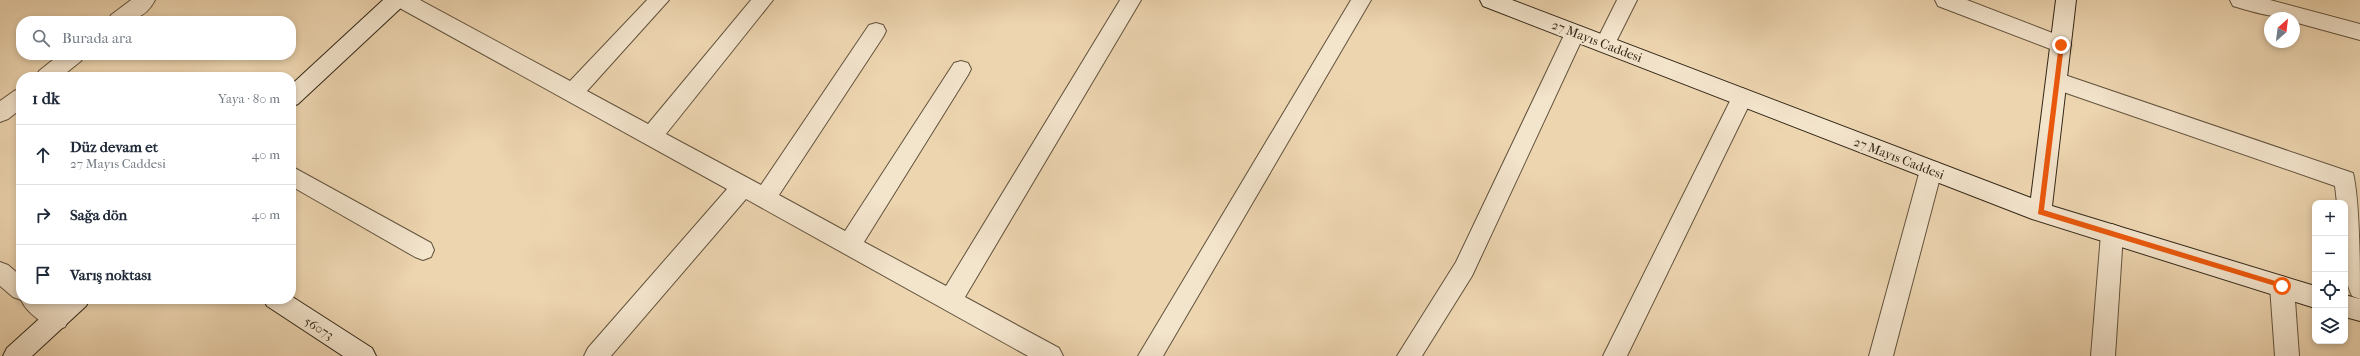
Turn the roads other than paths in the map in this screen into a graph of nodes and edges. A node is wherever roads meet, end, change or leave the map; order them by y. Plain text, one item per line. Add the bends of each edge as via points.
1 (145, 0) edge
2 (396, 0) edge
3 (402, 0) edge
4 (659, 0) edge
5 (763, 0) edge
6 (1131, 0) edge
7 (1361, 0) edge
8 (1490, 0) edge
9 (1627, 0) edge
10 (1945, 0) edge
11 (2066, 0) edge
12 (2240, 0) edge
13 (124, 16) edge
14 (876, 31) dead end
15 (2360, 32) edge
16 (1575, 33) junction
17 (1605, 44) junction
18 (2061, 45) junction
19 (68, 60) edge
20 (961, 69) dead end
21 (52, 72) edge
22 (2056, 81) junction
23 (296, 93) edge
24 (572, 93) junction
25 (1742, 97) junction
26 (16, 101) edge
27 (0, 113) edge
28 (650, 136) junction
29 (1931, 170) junction
30 (296, 178) edge
31 (743, 186) junction
32 (764, 199) junction
33 (2040, 212) junction
34 (2112, 234) junction
35 (849, 245) junction
36 (422, 250) dead end
37 (0, 272) edge
38 (16, 286) edge
39 (2282, 286) junction
40 (2360, 288) edge
41 (2312, 295) edge
42 (950, 300) junction
43 (38, 304) edge
44 (73, 304) edge
45 (282, 304) edge
46 (2348, 307) edge
47 (2360, 310) edge
48 (57, 319) junction
49 (15, 356) edge
50 (364, 356) edge
51 (596, 356) edge
52 (1051, 356) edge
53 (1150, 356) edge
54 (1409, 356) edge
55 (1615, 356) edge
56 (1881, 356) edge
57 (2103, 356) edge
58 (2287, 356) edge

1 - 13 street
2 - 23 street
3 - 24 street
4 - 24 street
5 - 28 street
6 - 42 street
7 - 53 street
8 - 16 street, 27 Mayıs Caddesi
9 - 17 street
10 - 18 street
11 - 18 street
12 - 15 street
14 - 32 street
16 - 17 street, 27 Mayıs Caddesi
16 - 54 street via 1464,269
17 - 25 street, 27 Mayıs Caddesi
18 - 22 street
19 - 21 street
20 - 35 street
22 - 33 street
22 - 40 street via 2345,180
24 - 28 street
25 - 29 street, 27 Mayıs Caddesi
25 - 55 street
26 - 27 street
28 - 31 street
29 - 33 street, 27 Mayıs Caddesi
29 - 56 street
30 - 36 street
31 - 32 street
31 - 51 street
32 - 35 street
33 - 34 street, 27 Mayıs Caddesi
34 - 39 street, 27 Mayıs Caddesi
34 - 57 street
35 - 42 street
37 - 38 street
39 - 41 street, 27 Mayıs Caddesi
39 - 58 street
42 - 52 street
43 - 48 street
44 - 48 street
45 - 50 street, 56073
46 - 47 street
48 - 49 street

